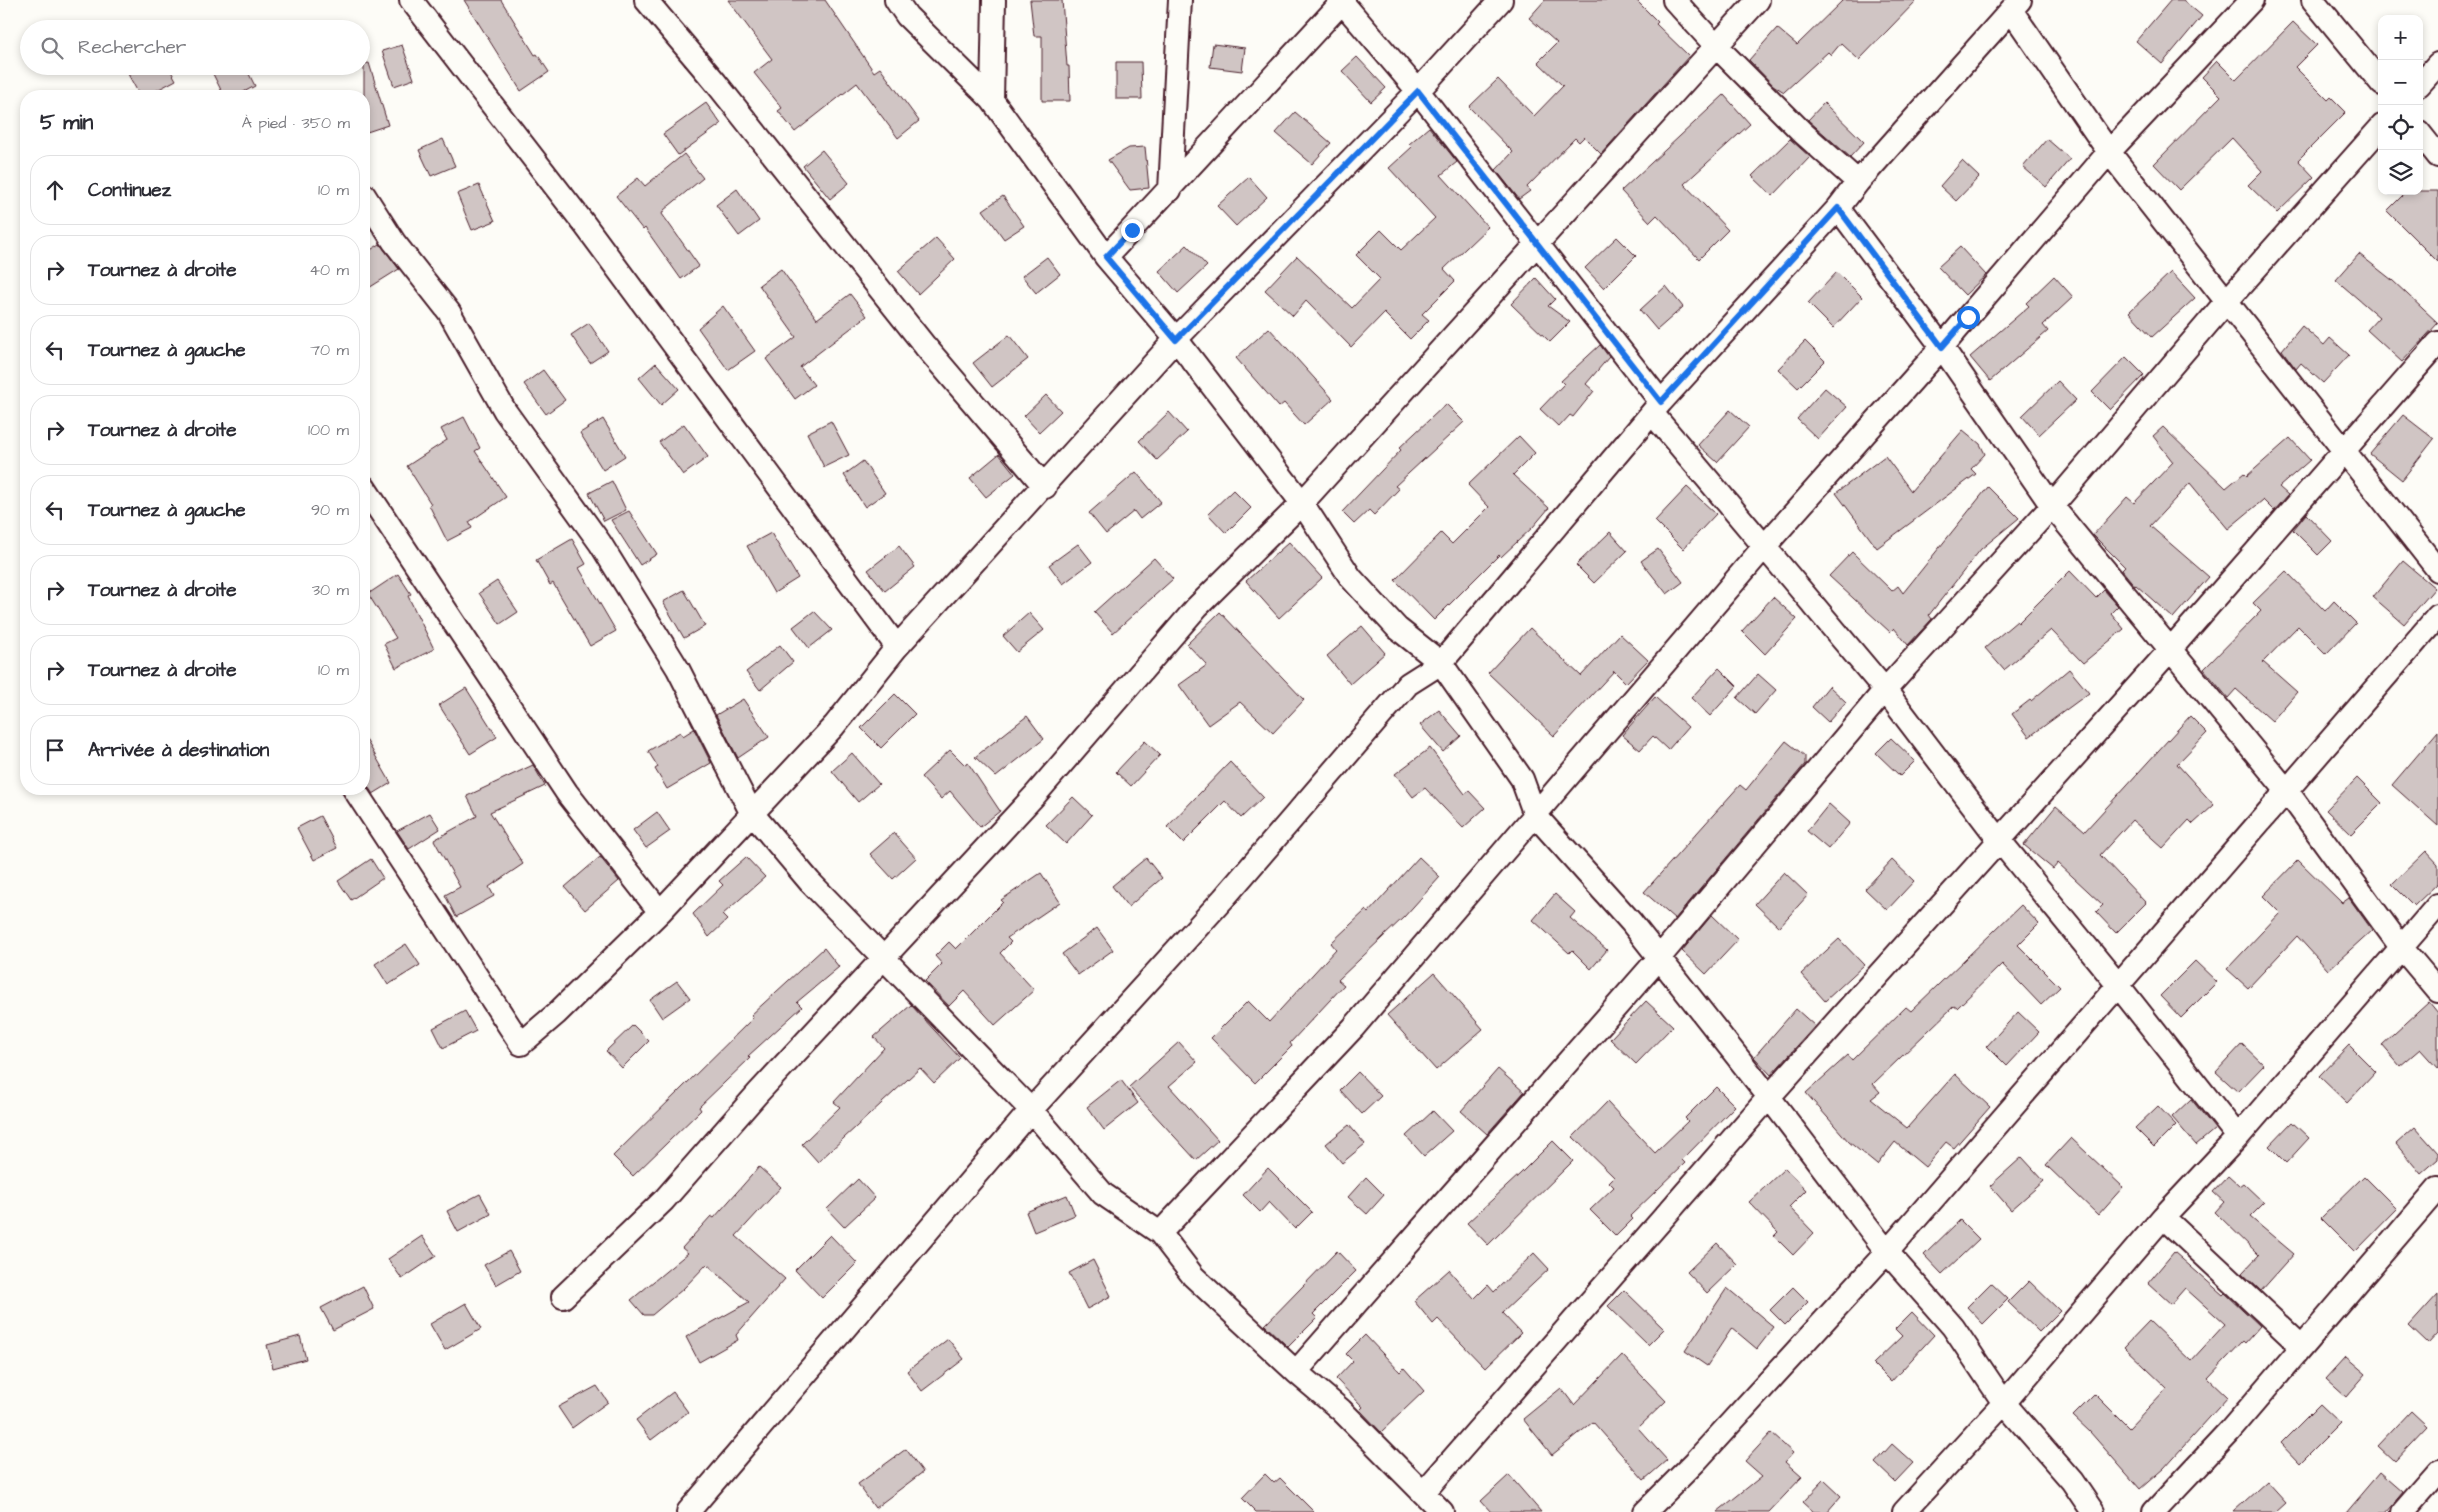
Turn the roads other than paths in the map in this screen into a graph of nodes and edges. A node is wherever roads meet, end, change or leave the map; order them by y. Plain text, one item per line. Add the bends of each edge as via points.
1 (411, 0) edge
2 (646, 0) edge
3 (896, 0) edge
4 (994, 0) edge
5 (1180, 0) edge
6 (1501, 0) edge
7 (1674, 0) edge
8 (1758, 0) edge
9 (2252, 0) edge
10 (2313, 0) edge
11 (1343, 1) edge
12 (2016, 5) edge
13 (1717, 47) junction
14 (2438, 64) edge
15 (2378, 79) edge
16 (2423, 81) edge
17 (1418, 91) junction
18 (992, 100) junction
19 (2378, 131) edge
20 (2423, 137) edge
21 (2109, 152) junction
22 (2438, 156) edge
23 (1858, 182) junction
24 (1170, 190) junction
25 (370, 204) edge
26 (1838, 208) junction
27 (1538, 241) junction
28 (1106, 257) junction
29 (2226, 302) junction
30 (1176, 340) junction
31 (2438, 343) edge
32 (1942, 347) junction
33 (1656, 407) junction
34 (2342, 450) junction
35 (1045, 487) junction
36 (370, 496) edge
37 (1302, 502) junction
38 (2052, 506) junction
39 (1763, 548) junction
40 (2438, 570) edge
41 (2438, 616) edge
42 (897, 647) junction
43 (2170, 650) junction
44 (1441, 663) junction
45 (1885, 690) junction
46 (2287, 791) junction
47 (358, 795) edge
48 (751, 812) junction
49 (1535, 815) junction
50 (2000, 841) junction
51 (2438, 905) edge
52 (660, 912) junction
53 (2401, 948) junction
54 (1659, 958) junction
55 (885, 959) junction
56 (2118, 985) junction
57 (2438, 991) edge
58 (1769, 1097) junction
59 (1031, 1110) junction
60 (2238, 1138) junction
61 (2438, 1188) edge
62 (2163, 1217) junction
63 (1160, 1233) junction
64 (1887, 1252) junction
65 (563, 1297) dead end
66 (2301, 1346) junction
67 (1296, 1372) junction
68 (2004, 1403) junction
69 (2438, 1472) edge
70 (1423, 1493) junction
71 (688, 1512) edge
72 (1442, 1512) edge
73 (1645, 1512) edge
74 (1904, 1512) edge
75 (2093, 1512) edge
76 (2154, 1512) edge
77 (2403, 1512) edge

1 - 42 street via 585,225
2 - 35 street via 925,346
3 - 18 street via 907,16
4 - 18 street
5 - 24 street
6 - 17 street
7 - 13 street
8 - 13 street
9 - 21 street
10 - 15 street
11 - 17 street
11 - 24 street
12 - 21 street
12 - 23 street
13 - 23 street via 1803,133
13 - 27 street
14 - 16 street
17 - 27 street
17 - 30 street
18 - 28 street
19 - 29 street
20 - 22 street
21 - 29 street
21 - 32 street
23 - 26 street
24 - 28 street
25 - 48 street via 394,242 449,312 505,411 600,543 678,669
26 - 32 street
26 - 33 street
27 - 33 street
27 - 37 street
28 - 30 street
29 - 34 street
29 - 38 street
30 - 35 street
30 - 37 street
31 - 34 street
32 - 38 street
32 - 39 street
33 - 39 street
33 - 44 street
34 - 40 street
34 - 43 street
35 - 42 street
36 - 52 street via 568,793
37 - 44 street via 1351,578 1397,628
37 - 55 street via 1197,607 1036,795
38 - 43 street
38 - 45 street
39 - 45 street
39 - 49 street
41 - 46 street
42 - 48 street via 834,726
43 - 46 street
43 - 50 street
44 - 49 street via 1522,780
44 - 59 street via 1408,684 1223,899
45 - 50 street
45 - 54 street
46 - 53 street
46 - 56 street
47 - 52 street via 521,1044
48 - 52 street
48 - 55 street via 810,882
49 - 54 street
49 - 63 street via 1353,1028
50 - 56 street
50 - 58 street
51 - 53 street
53 - 57 street
53 - 60 street
54 - 58 street
54 - 67 street
55 - 59 street
55 - 65 street via 758,1093 664,1200
56 - 60 street
56 - 64 street
58 - 64 street
58 - 70 street
59 - 63 street via 1103,1194
59 - 71 street
60 - 62 street
61 - 66 street
62 - 66 street
62 - 68 street
63 - 67 street via 1193,1276
64 - 68 street via 1953,1326
64 - 73 street via 1695,1462
66 - 76 street via 2229,1432
67 - 70 street via 1341,1410
68 - 74 street
68 - 75 street via 2072,1481
69 - 77 street
70 - 72 street

